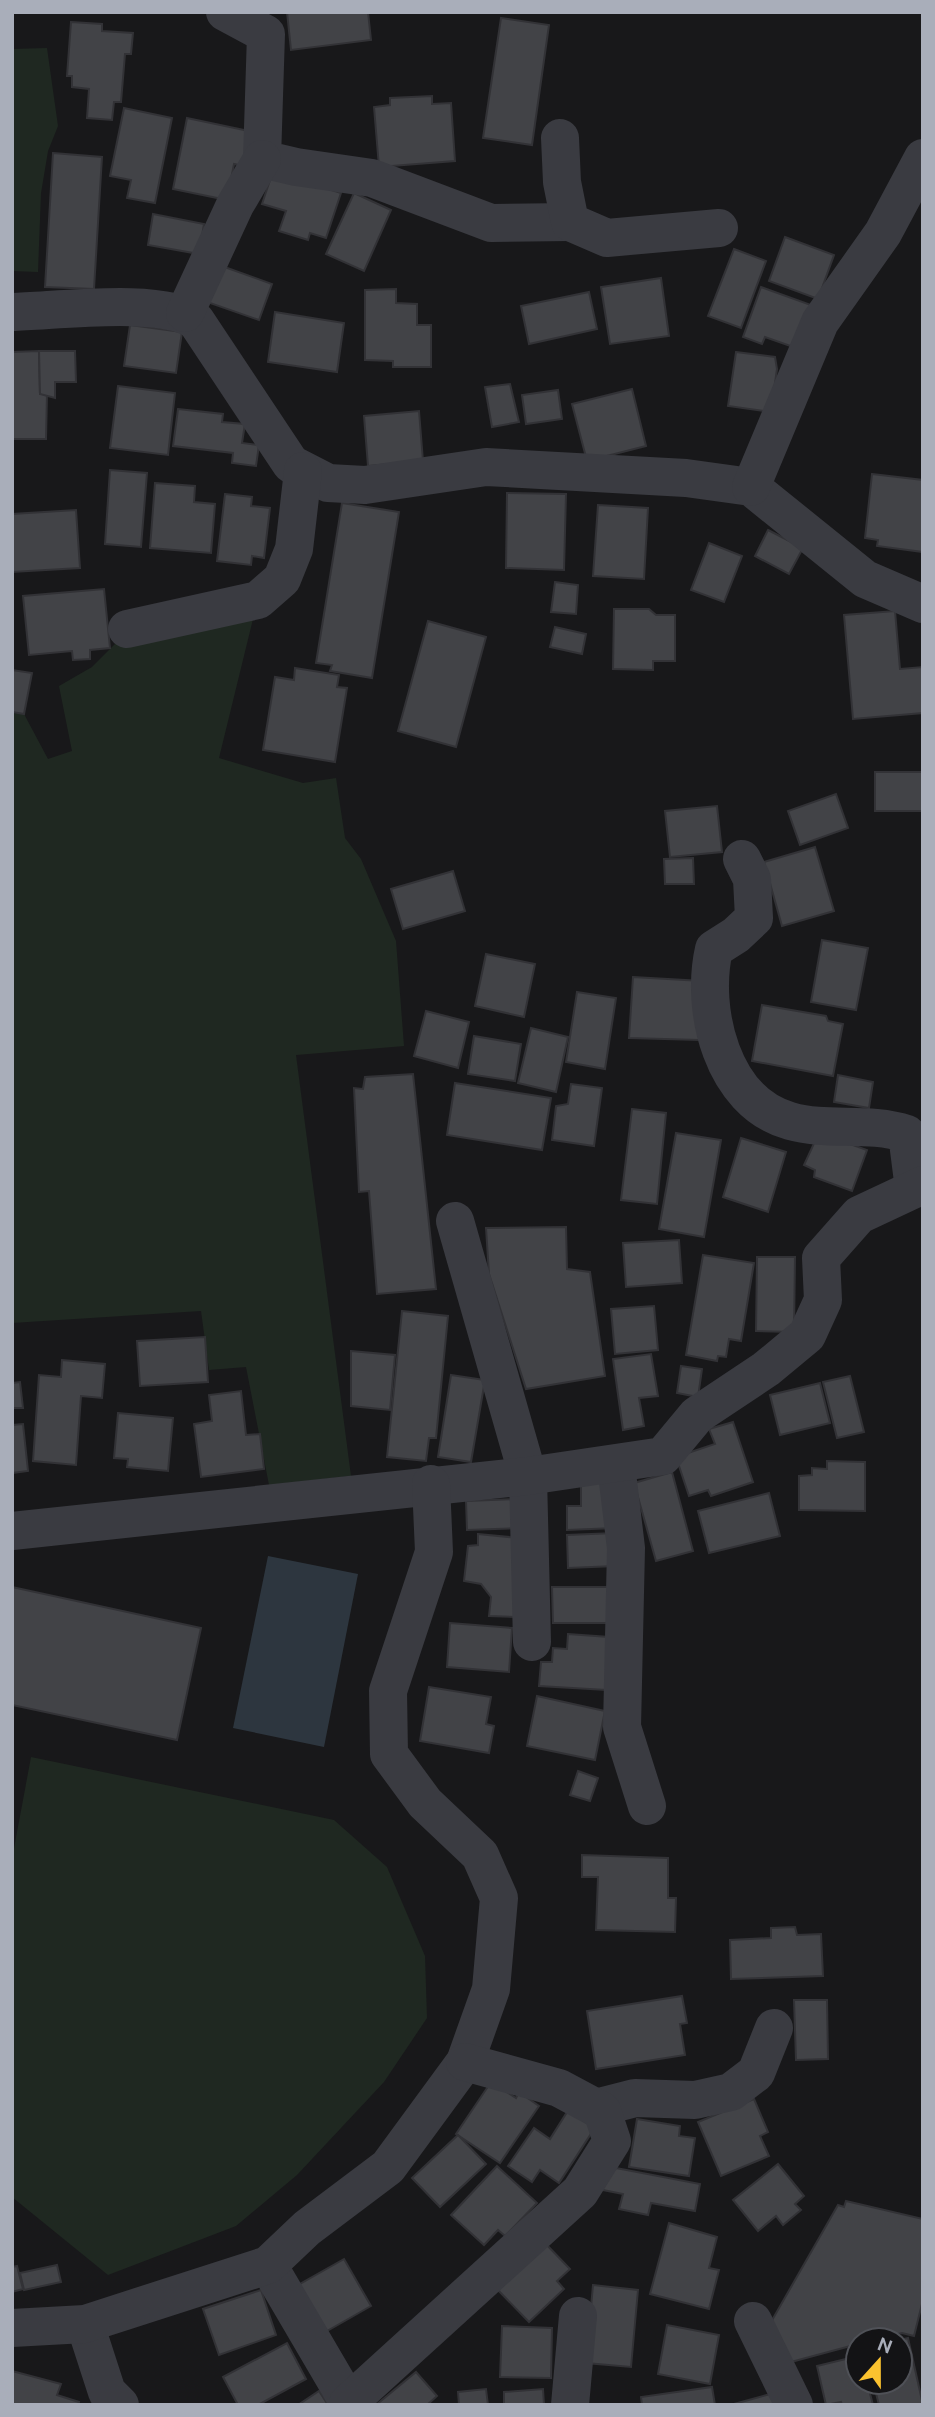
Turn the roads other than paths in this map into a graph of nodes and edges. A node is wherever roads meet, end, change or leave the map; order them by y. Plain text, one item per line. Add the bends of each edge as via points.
1 (235, 15) edge
2 (560, 138) dead end
3 (923, 158) edge
4 (262, 159) junction
5 (570, 222) junction
6 (719, 228) dead end
7 (12, 312) edge
8 (185, 313) junction
9 (303, 471) junction
10 (751, 488) junction
11 (923, 604) edge
12 (127, 629) dead end
13 (742, 859) dead end
14 (918, 1187) edge
15 (455, 1221) dead end
16 (616, 1465) junction
17 (528, 1476) junction
18 (432, 1484) junction
19 (12, 1531) edge
20 (532, 1642) dead end
21 (647, 1807) dead end
22 (774, 2028) dead end
23 (465, 2062) junction
24 (596, 2108) junction
25 (268, 2265) junction
26 (578, 2316) dead end
27 (753, 2321) dead end
28 (85, 2324) junction
29 (12, 2328) edge
30 (109, 2400) edge
31 (349, 2404) edge
32 (570, 2405) edge
33 (794, 2405) edge

1 - 4 street via 266,34
2 - 5 street
3 - 10 street via 883,233 820,322
4 - 5 street via 372,177 491,223
4 - 8 street via 235,205
5 - 6 street via 607,238
7 - 8 street via 159,307
8 - 9 street via 196,321 291,464
9 - 10 street via 328,484 365,485 486,467 686,478
9 - 12 street via 294,549 282,579 258,600
10 - 11 street via 865,579
13 - 14 street via 752,879 754,918 714,950 709,971 717,1038 730,1072 761,1108 789,1121 887,1127 907,1134
14 - 16 street via 859,1215 821,1258 823,1300 807,1335 697,1415 663,1456
15 - 17 street
16 - 17 street
16 - 21 street via 626,1548 622,1727
17 - 18 street
17 - 20 street
18 - 19 street
18 - 23 street via 434,1552 388,1691 389,1754 425,1803 480,1855 499,1898 491,1989
22 - 24 street via 756,2073 731,2092 695,2100 635,2098
23 - 24 street via 559,2088
23 - 25 street via 388,2167 307,2228
24 - 31 street via 602,2111 612,2141 580,2192
25 - 28 street
25 - 31 street
26 - 32 street
27 - 33 street
28 - 29 street
28 - 30 street

